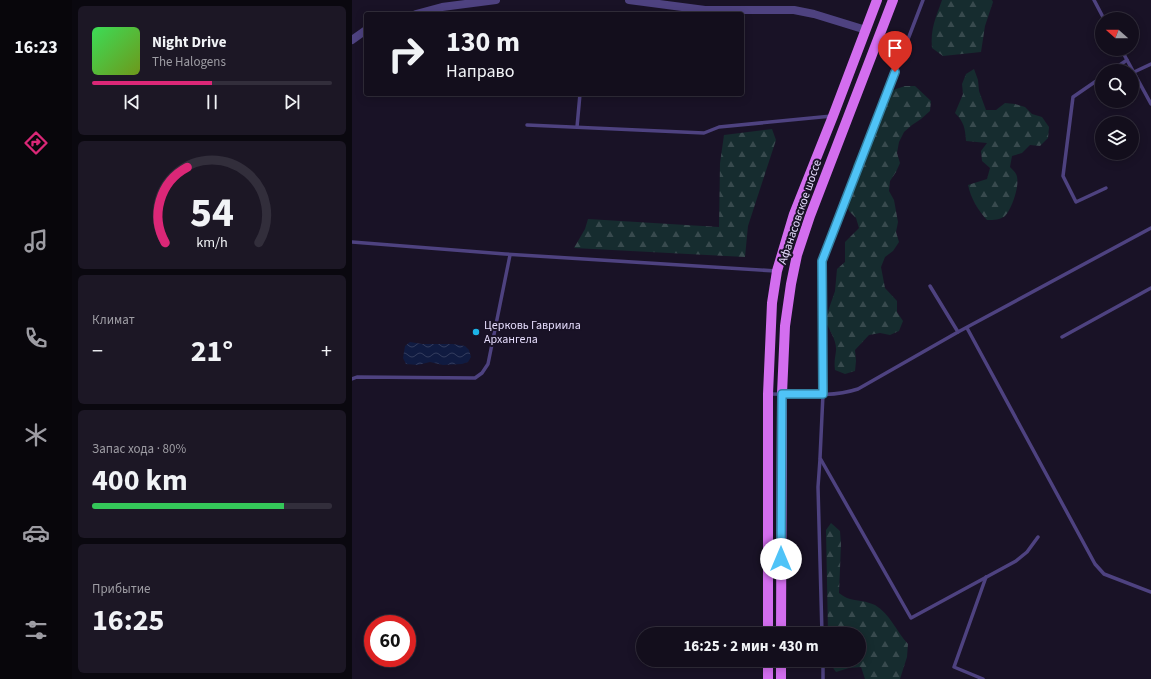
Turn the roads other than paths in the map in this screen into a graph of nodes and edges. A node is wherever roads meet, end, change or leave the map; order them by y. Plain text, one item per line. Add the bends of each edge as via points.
1 (496, 0) edge
2 (629, 0) edge
3 (877, 0) edge
4 (893, 0) edge
5 (923, 0) edge
6 (1094, 0) edge
7 (423, 12) edge
8 (1100, 12) edge
9 (866, 30) junction
10 (364, 31) edge
11 (352, 40) edge
12 (1125, 56) edge
13 (1127, 60) junction
14 (1121, 64) edge
15 (1129, 64) edge
16 (1151, 64) edge
17 (1139, 70) edge
18 (1139, 81) edge
19 (1095, 82) edge
20 (580, 96) edge
21 (1151, 104) edge
22 (833, 116) junction
23 (527, 125) dead end
24 (577, 127) junction
25 (1106, 188) dead end
26 (1151, 228) edge
27 (352, 242) edge
28 (510, 255) junction
29 (777, 271) junction
30 (930, 286) dead end
31 (1151, 288) edge
32 (966, 328) junction
33 (958, 332) junction
34 (1062, 337) dead end
35 (352, 379) edge
36 (768, 394) junction
37 (782, 394) junction
38 (823, 394) junction
39 (820, 458) junction
40 (1038, 537) dead end
41 (986, 577) junction
42 (1151, 592) edge
43 (768, 627) edge
44 (781, 627) edge
45 (822, 627) edge
46 (768, 667) edge
47 (781, 667) edge
48 (822, 667) edge
49 (768, 679) edge
50 (781, 679) edge
51 (823, 679) edge
52 (983, 679) edge

1 - 7 street
2 - 9 street via 705,10 794,10
3 - 9 main road, Афанасовское шоссе
4 - 37 main road, Афанасовское шоссе via 797,254 785,326
5 - 38 lane via 822,261
6 - 8 lane
9 - 22 main road, Афанасовское шоссе
10 - 11 street
12 - 13 lane
13 - 14 lane
13 - 15 lane
16 - 17 lane
18 - 21 lane
19 - 25 lane via 1073,96 1063,176 1076,202
20 - 24 lane
22 - 24 lane via 719,127 704,133
22 - 29 main road, Афанасовское шоссе via 794,214
23 - 24 lane
26 - 32 lane
27 - 28 lane
28 - 29 lane
28 - 35 lane via 488,364 482,373 475,378
29 - 36 main road, Афанасовское шоссе via 772,303
30 - 33 lane
31 - 34 lane
32 - 33 lane
32 - 42 lane via 1096,564 1104,574
33 - 38 lane via 858,389 846,393
36 - 37 lane
36 - 43 main road, Афанасовское шоссе
37 - 38 lane
37 - 44 main road, Афанасовское шоссе
38 - 39 lane
39 - 41 lane via 910,618
39 - 45 lane via 818,487
40 - 41 lane via 1027,552 1016,561
41 - 52 lane via 954,667
46 - 49 main road
47 - 50 main road
48 - 51 lane

